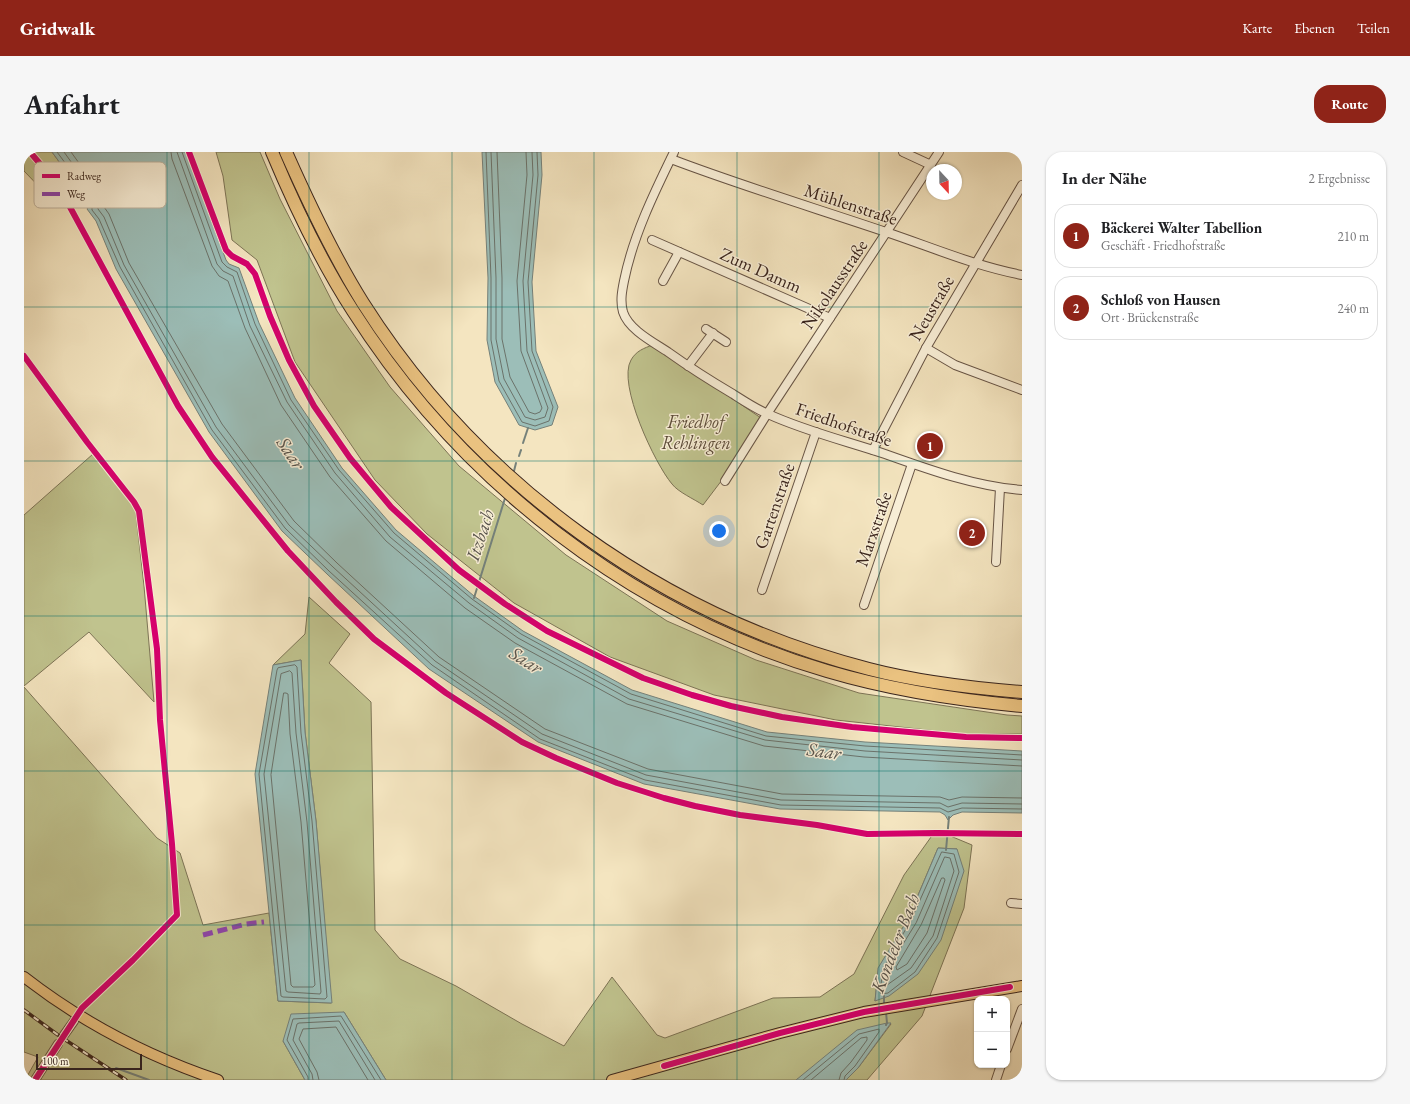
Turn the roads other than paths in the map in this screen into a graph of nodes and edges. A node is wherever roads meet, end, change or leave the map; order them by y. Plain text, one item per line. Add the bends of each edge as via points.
1 (272, 152) edge
2 (286, 152) edge
3 (903, 152) edge
4 (939, 152) edge
5 (673, 155) edge
6 (929, 164) edge
7 (932, 164) edge
8 (926, 173) edge
9 (1022, 185) edge
10 (888, 232) junction
11 (652, 240) dead end
12 (679, 252) junction
13 (975, 263) junction
14 (1022, 275) edge
15 (663, 281) dead end
16 (830, 318) junction
17 (726, 342) dead end
18 (926, 348) junction
19 (688, 366) junction
20 (1022, 390) edge
21 (767, 414) junction
22 (816, 432) junction
23 (873, 450) junction
24 (912, 464) junction
25 (724, 481) dead end
26 (1000, 488) junction
27 (1022, 490) edge
28 (996, 562) dead end
29 (762, 590) dead end
30 (864, 605) dead end
31 (1022, 692) edge
32 (1022, 706) edge
33 (1011, 902) dead end
34 (1022, 904) edge
35 (24, 978) edge
36 (1022, 986) edge
37 (1022, 1008) edge
38 (74, 1021) dead end
39 (64, 1035) dead end
40 (1010, 1041) edge
41 (58, 1044) dead end
42 (1000, 1068) edge
43 (35, 1080) edge
44 (218, 1080) edge
45 (612, 1080) edge
46 (996, 1080) edge

1 - 32 highway via 326,266 380,351 436,422 465,453 504,490 565,540 640,589 697,620 765,650 828,672 868,682 951,699
2 - 31 highway via 338,260 391,344 446,414 474,443 513,480 573,529 646,578 731,622 770,638 871,670 953,686
3 - 6 street
4 - 7 street, Nikolausstraße
5 - 10 street, Mühlenstraße via 714,175
5 - 19 street, Friedhofstraße via 633,245 621,305 628,322 638,332
8 - 10 street, Nikolausstraße
9 - 13 street, Neustraße
10 - 13 street, Mühlenstraße
10 - 16 street, Nikolausstraße
11 - 12 street, Zum Damm
12 - 15 street
12 - 16 street, Zum Damm
13 - 14 street, Mühlenstraße
13 - 18 street, Neustraße
16 - 21 street, Nikolausstraße
17 - 19 street via 709,331
18 - 20 street via 955,365
18 - 23 street, Neustraße
19 - 21 street, Friedhofstraße
21 - 22 street, Friedhofstraße
21 - 25 street, Nikolausstraße
22 - 23 street, Friedhofstraße
22 - 29 street, Gartenstraße
23 - 24 street, Friedhofstraße
24 - 26 street, Friedhofstraße
24 - 30 street, Marxstraße
26 - 27 street, Friedhofstraße
26 - 28 street
33 - 34 street
35 - 44 main road via 77,1016 112,1035 166,1061
36 - 45 main road via 864,1012
37 - 40 street
38 - 39 street
41 - 43 street
42 - 46 street

